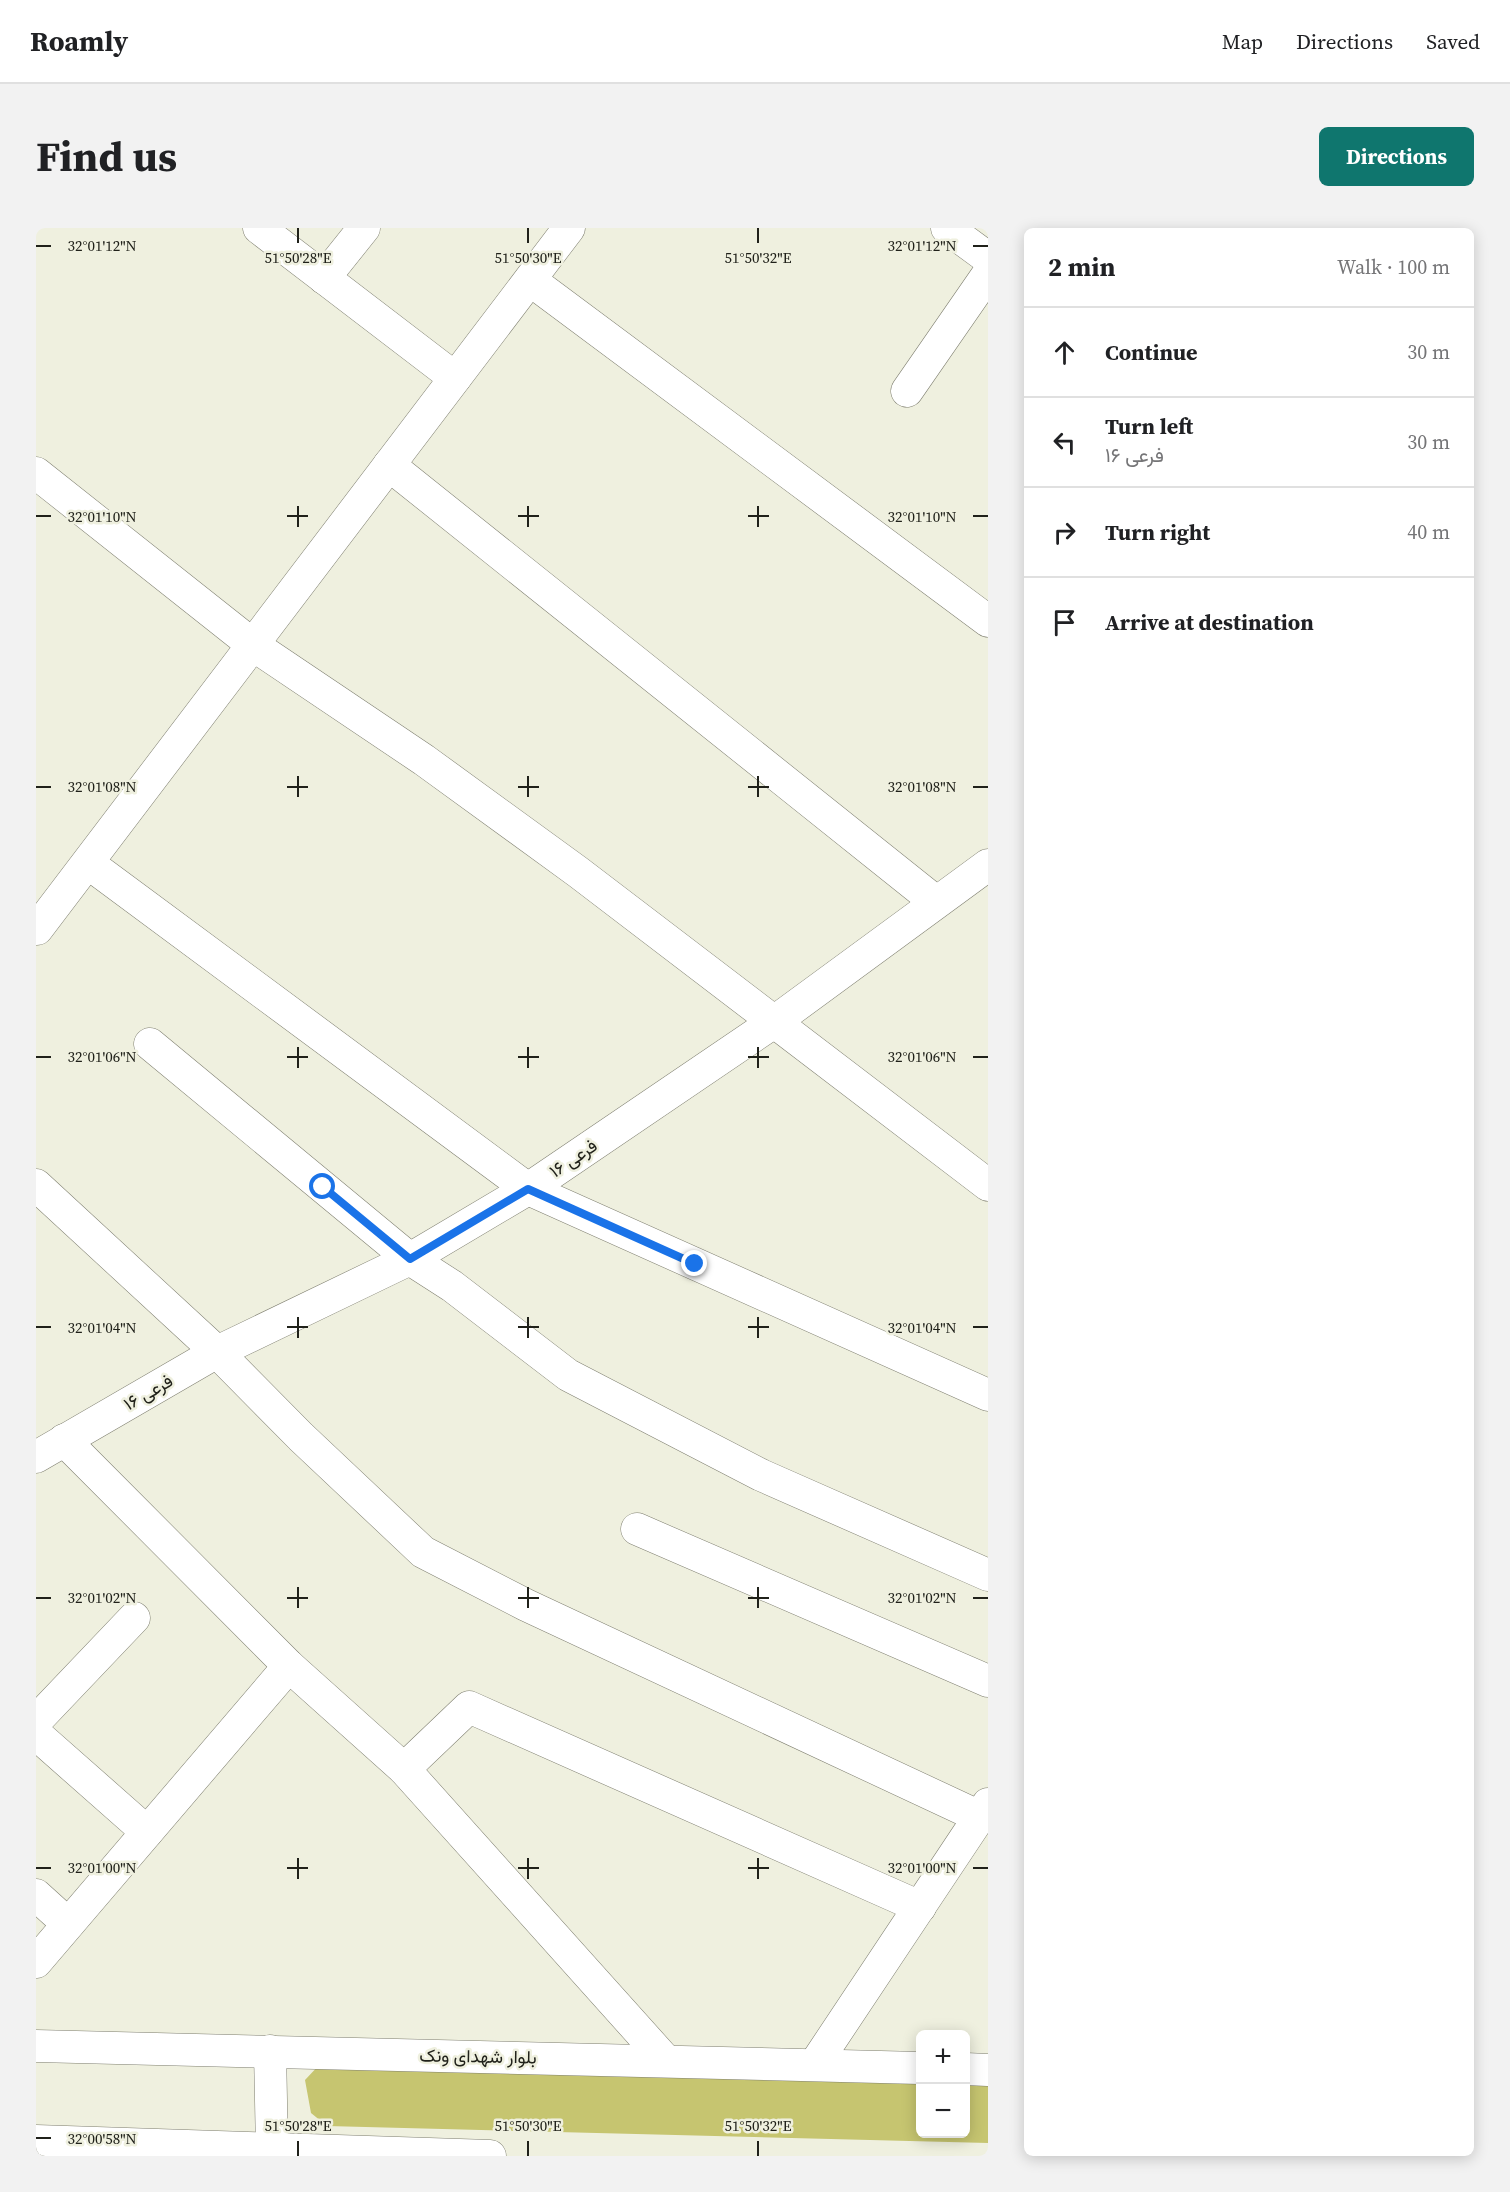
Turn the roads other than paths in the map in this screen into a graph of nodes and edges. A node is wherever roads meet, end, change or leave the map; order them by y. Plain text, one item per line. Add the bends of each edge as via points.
1 (259, 228) edge
2 (364, 228) edge
3 (569, 228) edge
4 (947, 228) edge
5 (988, 258) edge
6 (988, 274) edge
7 (324, 278) junction
8 (530, 280) junction
9 (455, 378) junction
10 (907, 391) dead end
11 (389, 465) junction
12 (36, 473) edge
13 (988, 621) edge
14 (253, 645) junction
15 (88, 863) junction
16 (988, 866) edge
17 (936, 902) junction
18 (37, 929) edge
19 (774, 1022) junction
20 (150, 1044) dead end
21 (36, 1185) edge
22 (988, 1185) edge
23 (528, 1189) junction
24 (410, 1259) junction
25 (217, 1352) junction
26 (988, 1395) edge
27 (64, 1440) junction
28 (36, 1457) edge
29 (637, 1529) dead end
30 (988, 1575) edge
31 (134, 1618) dead end
32 (289, 1666) junction
33 (988, 1681) edge
34 (36, 1721) edge
35 (36, 1734) edge
36 (404, 1769) junction
37 (984, 1811) edge
38 (147, 1832) junction
39 (36, 1895) edge
40 (920, 1907) junction
41 (68, 1924) junction
42 (36, 1962) edge
43 (36, 2046) edge
44 (270, 2051) junction
45 (666, 2061) junction
46 (815, 2064) junction
47 (916, 2068) edge
48 (970, 2069) edge
49 (988, 2070) edge
50 (36, 2141) edge
51 (73, 2149) edge
52 (272, 2150) junction
53 (490, 2156) edge

1 - 7 street
2 - 7 street
3 - 8 street
4 - 5 street
6 - 10 street
7 - 9 street
8 - 9 street
8 - 13 street
9 - 11 street
11 - 14 street
11 - 17 street
12 - 14 street
14 - 15 street
14 - 19 street via 424,760
15 - 18 street
15 - 23 street
16 - 17 street, فرعی ۱۶
17 - 19 street, فرعی ۱۶
19 - 22 street
19 - 23 street, فرعی ۱۶
20 - 24 street
21 - 25 street
23 - 24 street, فرعی ۱۶
23 - 26 street
24 - 25 street, فرعی ۱۶
24 - 30 street via 452,1286 568,1375 761,1475
25 - 27 street, فرعی ۱۶
25 - 37 street via 423,1552 526,1605
27 - 28 street, فرعی ۱۶
27 - 32 street
29 - 33 street
31 - 34 street
32 - 36 street
32 - 38 street
35 - 38 street
36 - 40 street via 469,1707
36 - 45 street
37 - 40 street
38 - 41 street
39 - 41 street
40 - 46 street
41 - 42 street
43 - 44 street, بلوار شهدای ونک
44 - 45 street, بلوار شهدای ونک
44 - 52 street
45 - 46 street, بلوار شهدای ونک
46 - 47 street, بلوار شهدای ونک
48 - 49 street
50 - 51 street
51 - 52 street
52 - 53 street

